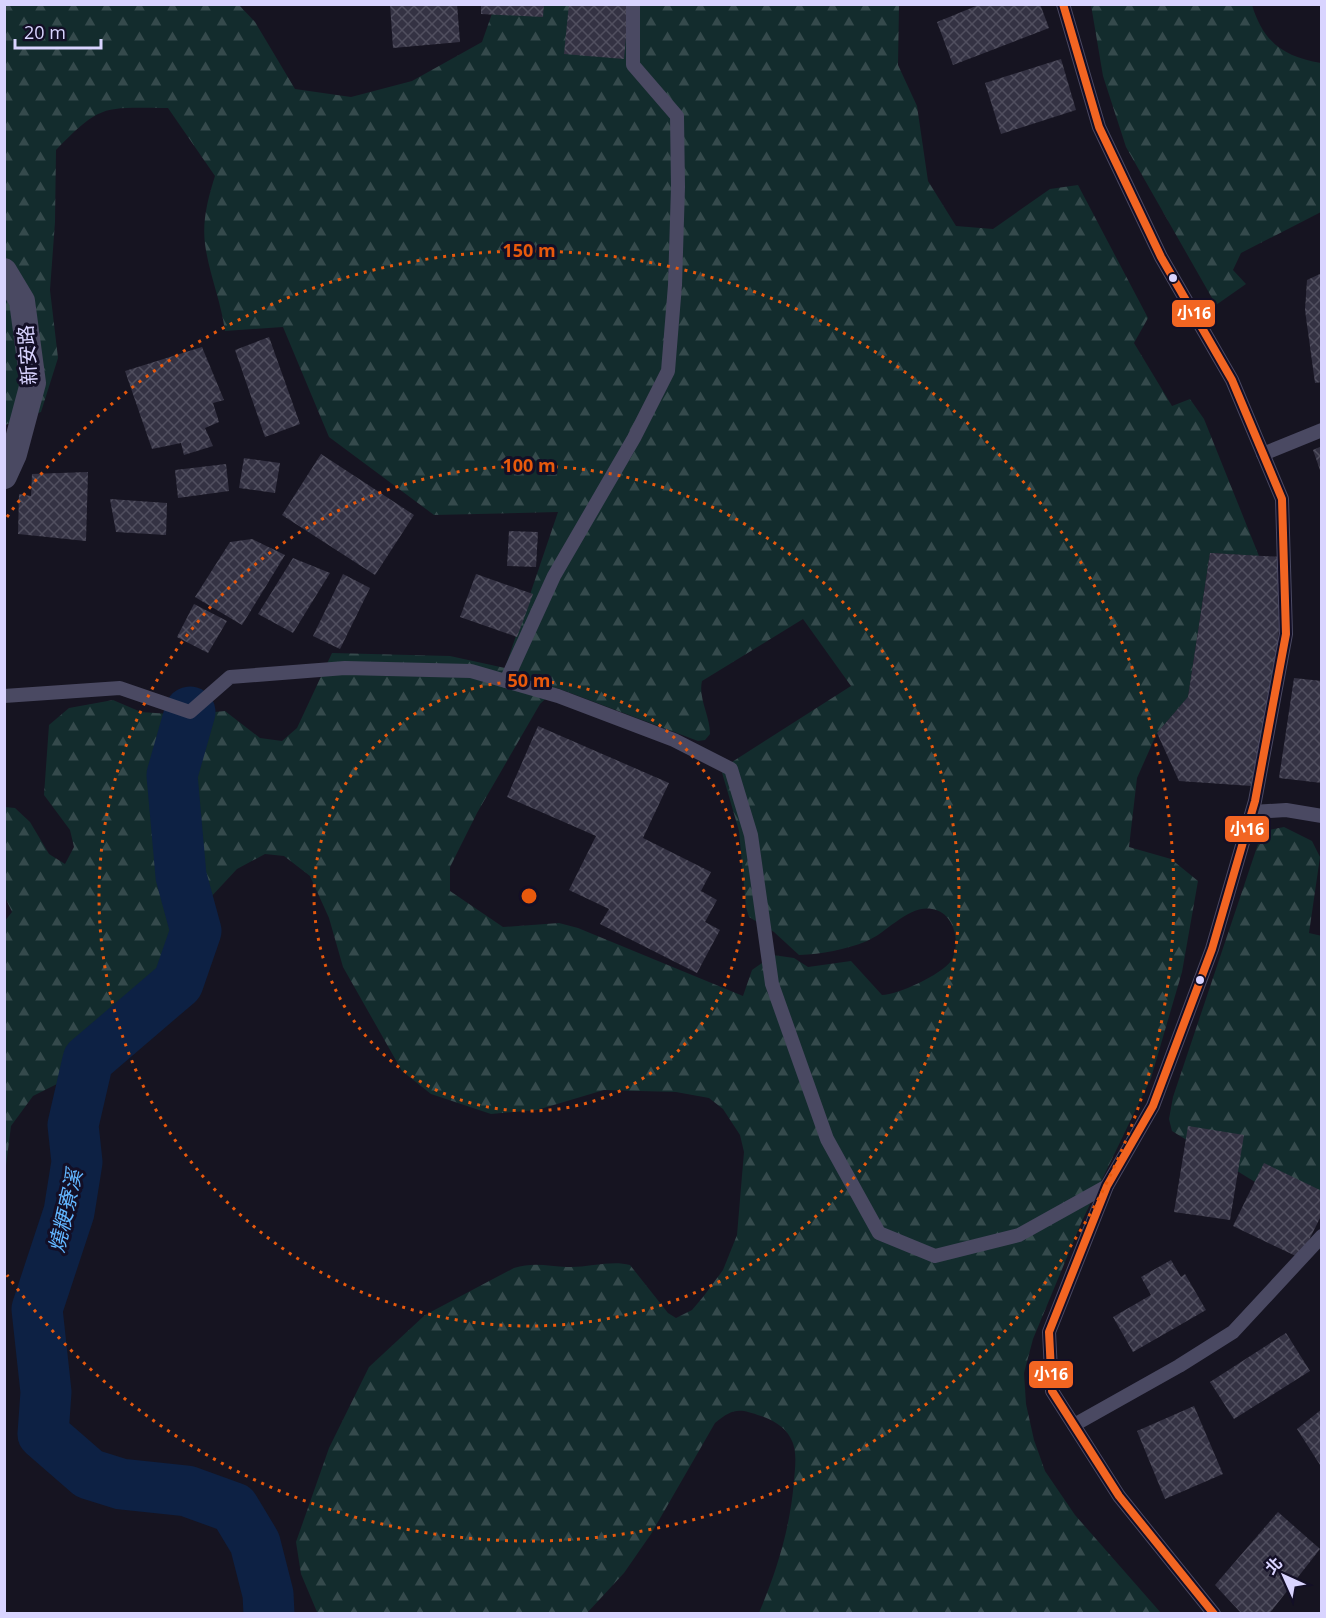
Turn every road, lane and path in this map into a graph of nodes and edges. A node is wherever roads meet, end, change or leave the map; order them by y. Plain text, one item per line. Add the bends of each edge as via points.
1 (633, 4) edge
2 (1063, 4) edge
3 (4, 271) edge
4 (1322, 430) edge
5 (1263, 454) junction
6 (4, 476) edge
7 (506, 681) junction
8 (4, 696) edge
9 (1252, 812) junction
10 (1322, 816) edge
11 (1107, 1186) junction
12 (1322, 1236) edge
13 (1074, 1425) junction
14 (1214, 1614) edge

1 - 7 lane via 633,65 677,116 675,285 668,370 634,438 554,576
2 - 5 lane via 1099,127 1161,257 1232,380
3 - 6 street, 新安路 via 22,301 33,383
4 - 5 lane
5 - 9 lane via 1282,499 1286,634
7 - 8 lane via 471,671 345,668 231,677 190,712 120,688
7 - 11 lane via 558,696 674,740 731,769 751,835 772,984 827,1138 879,1233 935,1256 1019,1235
9 - 10 lane via 1286,810
9 - 11 lane via 1212,949 1153,1106
11 - 13 lane via 1049,1332 1052,1391
12 - 13 lane via 1233,1332
13 - 14 lane via 1119,1496

